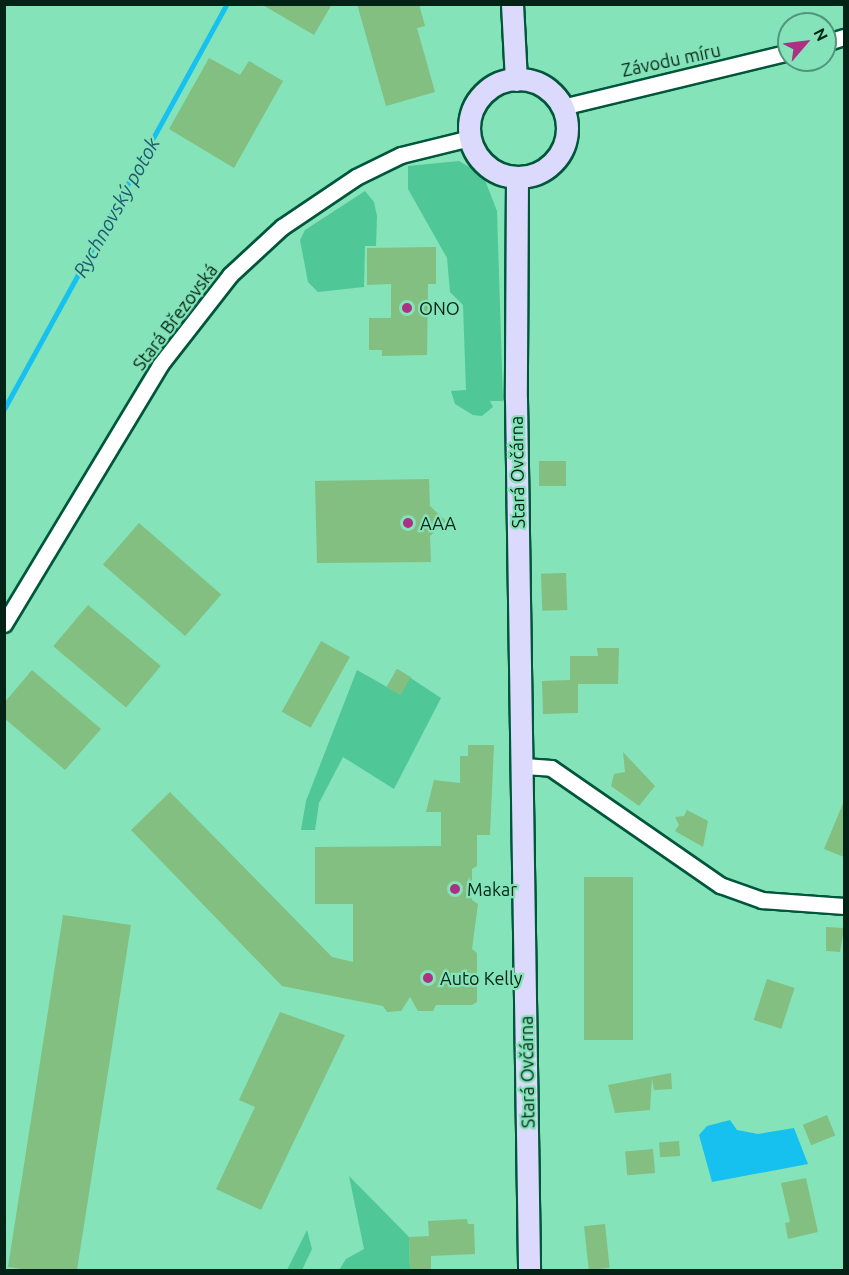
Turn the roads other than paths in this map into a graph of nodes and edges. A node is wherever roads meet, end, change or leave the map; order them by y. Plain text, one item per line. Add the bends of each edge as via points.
1 (512, 4) edge
2 (777, 55) edge
3 (516, 80) junction
4 (562, 106) junction
5 (470, 138) junction
6 (517, 177) junction
7 (4, 624) edge
8 (524, 766) junction
9 (844, 906) edge
10 (529, 1270) edge

1 - 3 main road
2 - 4 street, Závodu míru
3 - 4 main road via 545,88
3 - 5 main road via 496,85 480,98 471,117
4 - 6 main road via 567,132 561,152 543,171
5 - 6 main road via 478,156 489,167
5 - 7 street, Stará Březovská via 401,155 356,177 282,227 230,275 160,365
6 - 8 main road, Stará Ovčárna via 516,399
8 - 9 street via 550,768 720,885 762,900
8 - 10 main road, Stará Ovčárna

